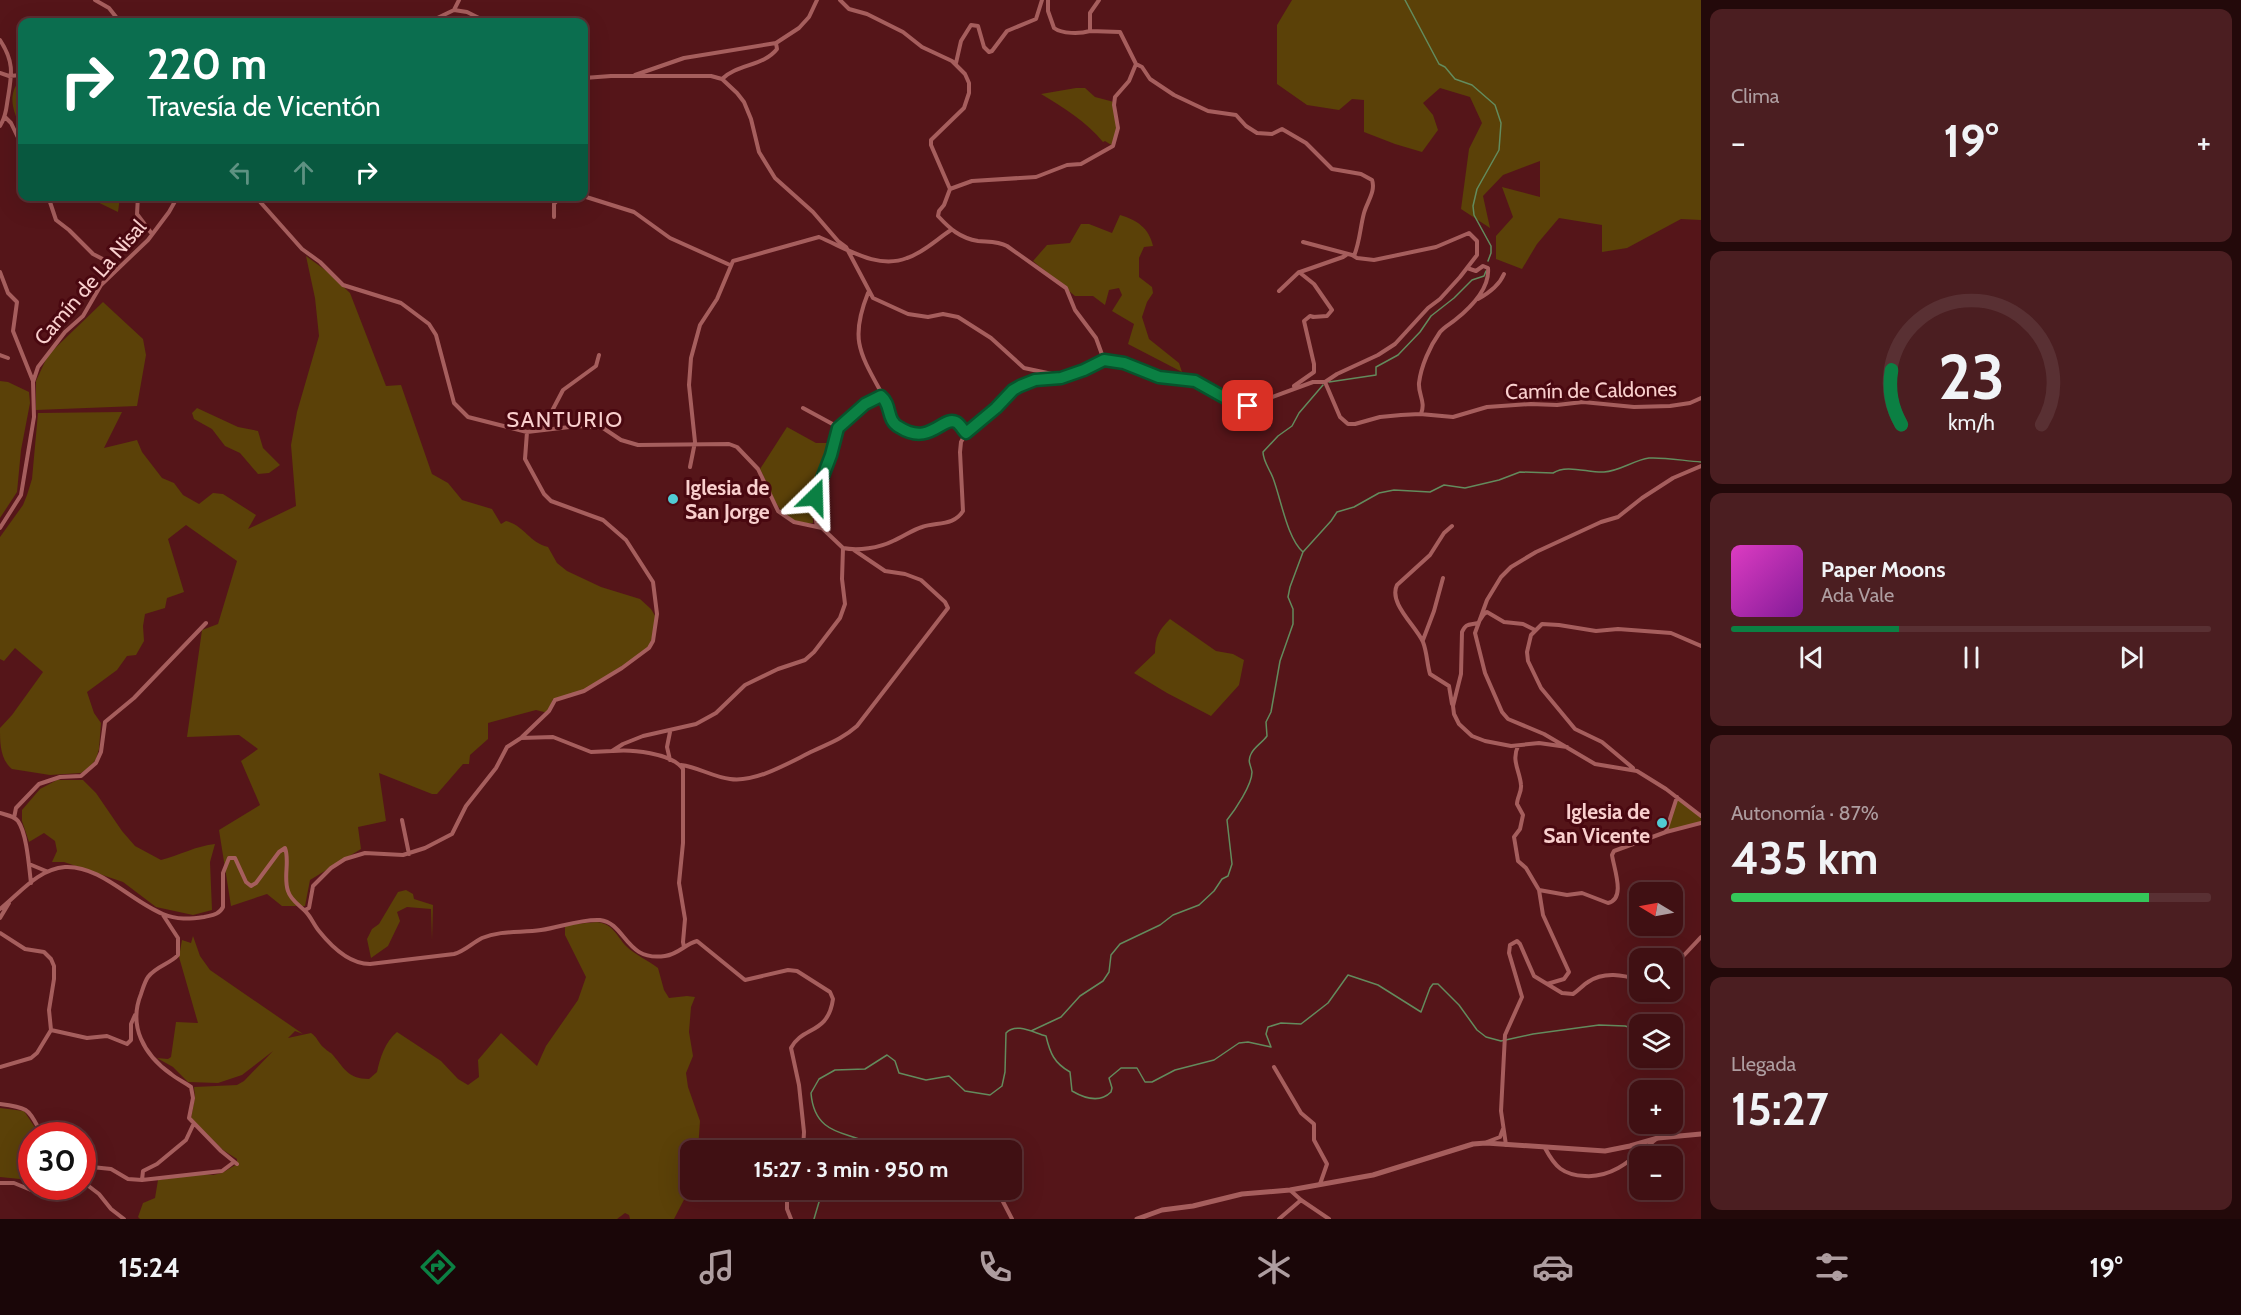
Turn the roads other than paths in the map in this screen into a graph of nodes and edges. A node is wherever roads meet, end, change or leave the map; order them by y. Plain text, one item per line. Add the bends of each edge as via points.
1 (95, 0) edge
2 (459, 0) edge
3 (817, 0) edge
4 (840, 0) edge
5 (1042, 0) edge
6 (1048, 0) edge
7 (1099, 0) edge
8 (454, 10) junction
9 (117, 18) edge
10 (437, 18) edge
11 (479, 18) edge
12 (1090, 32) junction
13 (0, 40) edge
14 (776, 43) junction
15 (956, 63) junction
16 (1136, 64) junction
17 (0, 73) edge
18 (18, 75) edge
19 (12, 76) junction
20 (632, 76) junction
21 (588, 78) edge
22 (722, 79) junction
23 (5, 117) junction
24 (0, 126) edge
25 (18, 138) edge
26 (950, 189) junction
27 (588, 198) edge
28 (50, 201) edge
29 (138, 201) edge
30 (175, 201) edge
31 (259, 201) edge
32 (558, 201) edge
33 (554, 217) dead end
34 (951, 230) junction
35 (152, 234) junction
36 (1303, 242) dead end
37 (849, 250) junction
38 (1346, 254) junction
39 (1354, 256) junction
40 (730, 265) junction
41 (118, 267) junction
42 (1467, 268) junction
43 (0, 272) edge
44 (1299, 272) junction
45 (1504, 274) dead end
46 (1279, 291) dead end
47 (869, 292) junction
48 (1475, 301) junction
49 (0, 355) edge
50 (599, 355) dead end
51 (8, 358) dead end
52 (1104, 360) junction
53 (1061, 378) junction
54 (33, 382) junction
55 (1325, 382) junction
56 (1288, 390) junction
57 (881, 396) junction
58 (1701, 398) edge
59 (803, 408) dead end
60 (1421, 414) junction
61 (838, 428) junction
62 (542, 430) junction
63 (527, 432) junction
64 (966, 433) junction
65 (695, 445) junction
66 (690, 466) dead end
67 (1701, 466) edge
68 (1452, 526) dead end
69 (817, 527) junction
70 (0, 528) edge
71 (843, 548) junction
72 (854, 550) junction
73 (1443, 578) dead end
74 (206, 622) dead end
75 (1478, 624) junction
76 (1535, 630) junction
77 (1422, 640) junction
78 (1701, 646) edge
79 (1454, 714) junction
80 (670, 731) junction
81 (521, 738) junction
82 (1505, 745) junction
83 (1518, 746) junction
84 (1568, 746) junction
85 (612, 751) junction
86 (1514, 754) junction
87 (670, 760) junction
88 (681, 765) junction
89 (1637, 771) junction
90 (1677, 797) junction
91 (0, 813) edge
92 (1701, 816) edge
93 (14, 818) junction
94 (402, 820) dead end
95 (1701, 823) edge
96 (1666, 832) junction
97 (409, 854) junction
98 (29, 864) junction
99 (46, 871) junction
100 (31, 883) junction
101 (1539, 890) junction
102 (10, 901) junction
103 (0, 909) edge
104 (305, 910) junction
105 (162, 914) junction
106 (0, 918) edge
107 (0, 933) edge
108 (1701, 937) edge
109 (684, 947) junction
110 (1683, 956) edge
111 (1629, 977) edge
112 (1547, 984) junction
113 (135, 1014) junction
114 (51, 1030) junction
115 (0, 1067) edge
116 (1274, 1067) dead end
117 (0, 1104) edge
118 (36, 1122) edge
119 (193, 1125) junction
120 (1504, 1125) junction
121 (1701, 1134) edge
122 (1500, 1137) junction
123 (1658, 1138) junction
124 (804, 1140) edge
125 (1486, 1143) junction
126 (1504, 1144) junction
127 (1545, 1148) junction
128 (96, 1167) edge
129 (142, 1180) junction
130 (0, 1183) edge
131 (1320, 1184) junction
132 (18, 1185) edge
133 (1290, 1190) junction
134 (96, 1194) edge
135 (787, 1200) edge
136 (1002, 1200) edge
137 (1301, 1200) junction
138 (124, 1219) edge
139 (791, 1219) edge
140 (1012, 1219) edge
141 (1137, 1219) edge
142 (1279, 1219) edge
143 (1329, 1219) edge

1 - 9 street
2 - 8 street
3 - 14 street via 800,28
4 - 15 street via 849,9 903,32 922,47
5 - 15 street via 1036,19 1007,31 992,51 984,47 978,26 971,25 961,41
6 - 12 street via 1056,30
7 - 12 street via 1090,13
8 - 10 street
8 - 11 street
12 - 16 street via 1120,32
13 - 19 street via 11,61
14 - 20 street via 684,58
14 - 22 street via 777,49 771,56 738,68
15 - 26 street via 969,83 967,100 964,108 931,140
16 - 26 street via 1130,81 1115,97 1118,133 1110,149 1081,164 1036,177 982,180
16 - 39 street via 1174,95 1208,111 1236,115 1257,133 1272,134 1282,129 1306,143 1326,166 1372,180 1374,188
17 - 19 street
18 - 19 street
19 - 23 street
20 - 21 street
20 - 22 street
22 - 37 street via 744,102 759,152 775,178
23 - 24 street
23 - 25 street
26 - 34 street via 938,214
27 - 40 street via 634,212 670,238
28 - 41 street via 56,220 93,254
29 - 35 street via 137,214
30 - 35 street, Camín de La Nisal
31 - 63 street via 296,244 343,285 401,303 429,324 436,335 454,403 463,413 478,421
32 - 33 street
34 - 37 street via 906,259 875,261
34 - 52 street via 966,238 1007,246 1066,288 1075,310 1098,341
35 - 41 street, Camín de La Nisal
36 - 38 street
37 - 40 street via 816,237
37 - 47 street
38 - 39 street
38 - 44 street
39 - 42 street via 1374,260 1436,247 1469,233 1477,241 1477,255
40 - 65 street via 728,277 699,328 689,364
41 - 54 street, Camín de La Nisal via 95,293 83,316 44,357
42 - 48 street via 1488,268 1488,278
42 - 55 street via 1395,344
43 - 54 street via 8,293 17,302 13,331
44 - 46 street
44 - 56 street via 1314,284 1332,310 1328,316 1310,316 1304,321 1314,372
45 - 48 street via 1491,292
47 - 53 street via 908,314 958,316 991,338 1024,368
47 - 57 street via 857,332 864,361
48 - 60 street via 1440,332 1428,354 1419,383 1424,405
49 - 51 street
50 - 62 street via 596,366 563,390
52 - 53 street
52 - 56 street via 1124,363 1159,377 1195,381 1242,406
53 - 64 street via 1035,380 1013,390
54 - 70 street, Camín de La Nisal via 34,417 21,495
55 - 56 street via 1313,381
55 - 60 street, Camín de Caldones via 1340,417 1348,424
57 - 61 street via 865,404
57 - 64 street via 889,405 893,423 904,430 929,434 951,421
58 - 60 street, Camín de Caldones via 1670,406 1584,402 1487,407 1453,417
59 - 61 street
61 - 69 street via 815,497
62 - 63 street
62 - 65 street via 594,426 638,446
63 - 81 street via 525,459 544,494 551,501 603,520 626,540 653,582 657,619 649,648 584,692 555,700
64 - 72 street via 960,452 963,511 959,518 920,527 886,544
65 - 66 street
65 - 69 street via 725,443 737,447 758,469 778,511 794,522
67 - 75 street via 1673,478 1618,517 1536,552 1511,567 1487,600
68 - 77 street via 1431,555 1395,587 1397,601
69 - 71 street via 827,531
71 - 72 street
71 - 80 street via 845,604 840,618 814,652 805,660 745,685 707,719
72 - 88 street via 885,571 921,580 948,608 857,726 841,740 780,769 745,778 727,779
73 - 77 street
74 - 93 street via 134,698 105,722 102,752 96,763 81,776 39,784 16,808
75 - 76 street via 1487,612 1504,622
75 - 79 street via 1469,623 1462,632 1461,674
75 - 84 street via 1475,638 1502,712 1515,723
76 - 78 street via 1542,624 1551,624 1589,630 1662,632
76 - 89 street via 1527,652 1541,688 1575,729 1602,742
77 - 79 street via 1430,674 1449,686
79 - 82 street via 1472,736
80 - 85 street via 643,736
80 - 87 street
81 - 85 street via 553,737 591,752
81 - 97 street via 507,747 466,806 452,834
82 - 83 street
82 - 86 street
83 - 84 street
83 - 86 street
84 - 89 street via 1601,766
85 - 87 street via 638,750
86 - 101 street via 1522,786 1517,804 1523,822 1513,842 1518,861
87 - 88 street
88 - 109 street via 683,843 679,883 686,919
89 - 90 street
90 - 92 street
90 - 96 street
91 - 93 street
93 - 98 street via 23,835
94 - 97 street
95 - 96 street
96 - 101 street via 1614,851 1618,892 1612,903 1582,893 1567,895
97 - 104 street via 365,853 345,859 313,886 309,908
98 - 99 street
98 - 100 street
99 - 100 street
99 - 105 street via 76,867 92,872
100 - 102 street
101 - 112 street via 1543,915 1569,972 1564,979
102 - 103 street
102 - 106 street
104 - 105 street via 288,892 285,849 251,886 236,858 229,858 223,873 224,907 218,913 186,919
104 - 109 street via 335,948 365,964 454,954 495,934 598,920 611,924 629,945 646,955 663,957
105 - 113 street via 178,938 178,955 149,976
107 - 114 street via 25,949 44,952 51,958
108 - 110 street
109 - 124 street via 694,941 702,943 743,979 797,971 833,995 826,1020 791,1048
111 - 112 street via 1601,976 1573,994
112 - 120 street via 1534,976 1520,944 1512,942 1509,953 1522,997 1505,1035 1501,1111
113 - 114 street via 128,1044 107,1036 87,1038
113 - 119 street via 146,1050 191,1087 189,1114
114 - 115 street via 31,1058
116 - 131 street via 1301,1113 1314,1124 1314,1140 1327,1164
117 - 118 street via 27,1109
119 - 129 street via 186,1140 143,1171
119 - 129 street via 236,1163 222,1171
120 - 122 street
120 - 126 street
121 - 123 street
122 - 125 street
122 - 126 street
123 - 127 street via 1615,1150
123 - 127 street via 1620,1168 1593,1177 1568,1175 1557,1167
125 - 126 street
125 - 131 street via 1373,1175
126 - 127 street
128 - 129 street
130 - 132 street
131 - 133 street
133 - 137 street
133 - 141 street via 1242,1194
134 - 138 street
135 - 139 street
136 - 140 street
137 - 142 street
137 - 143 street

